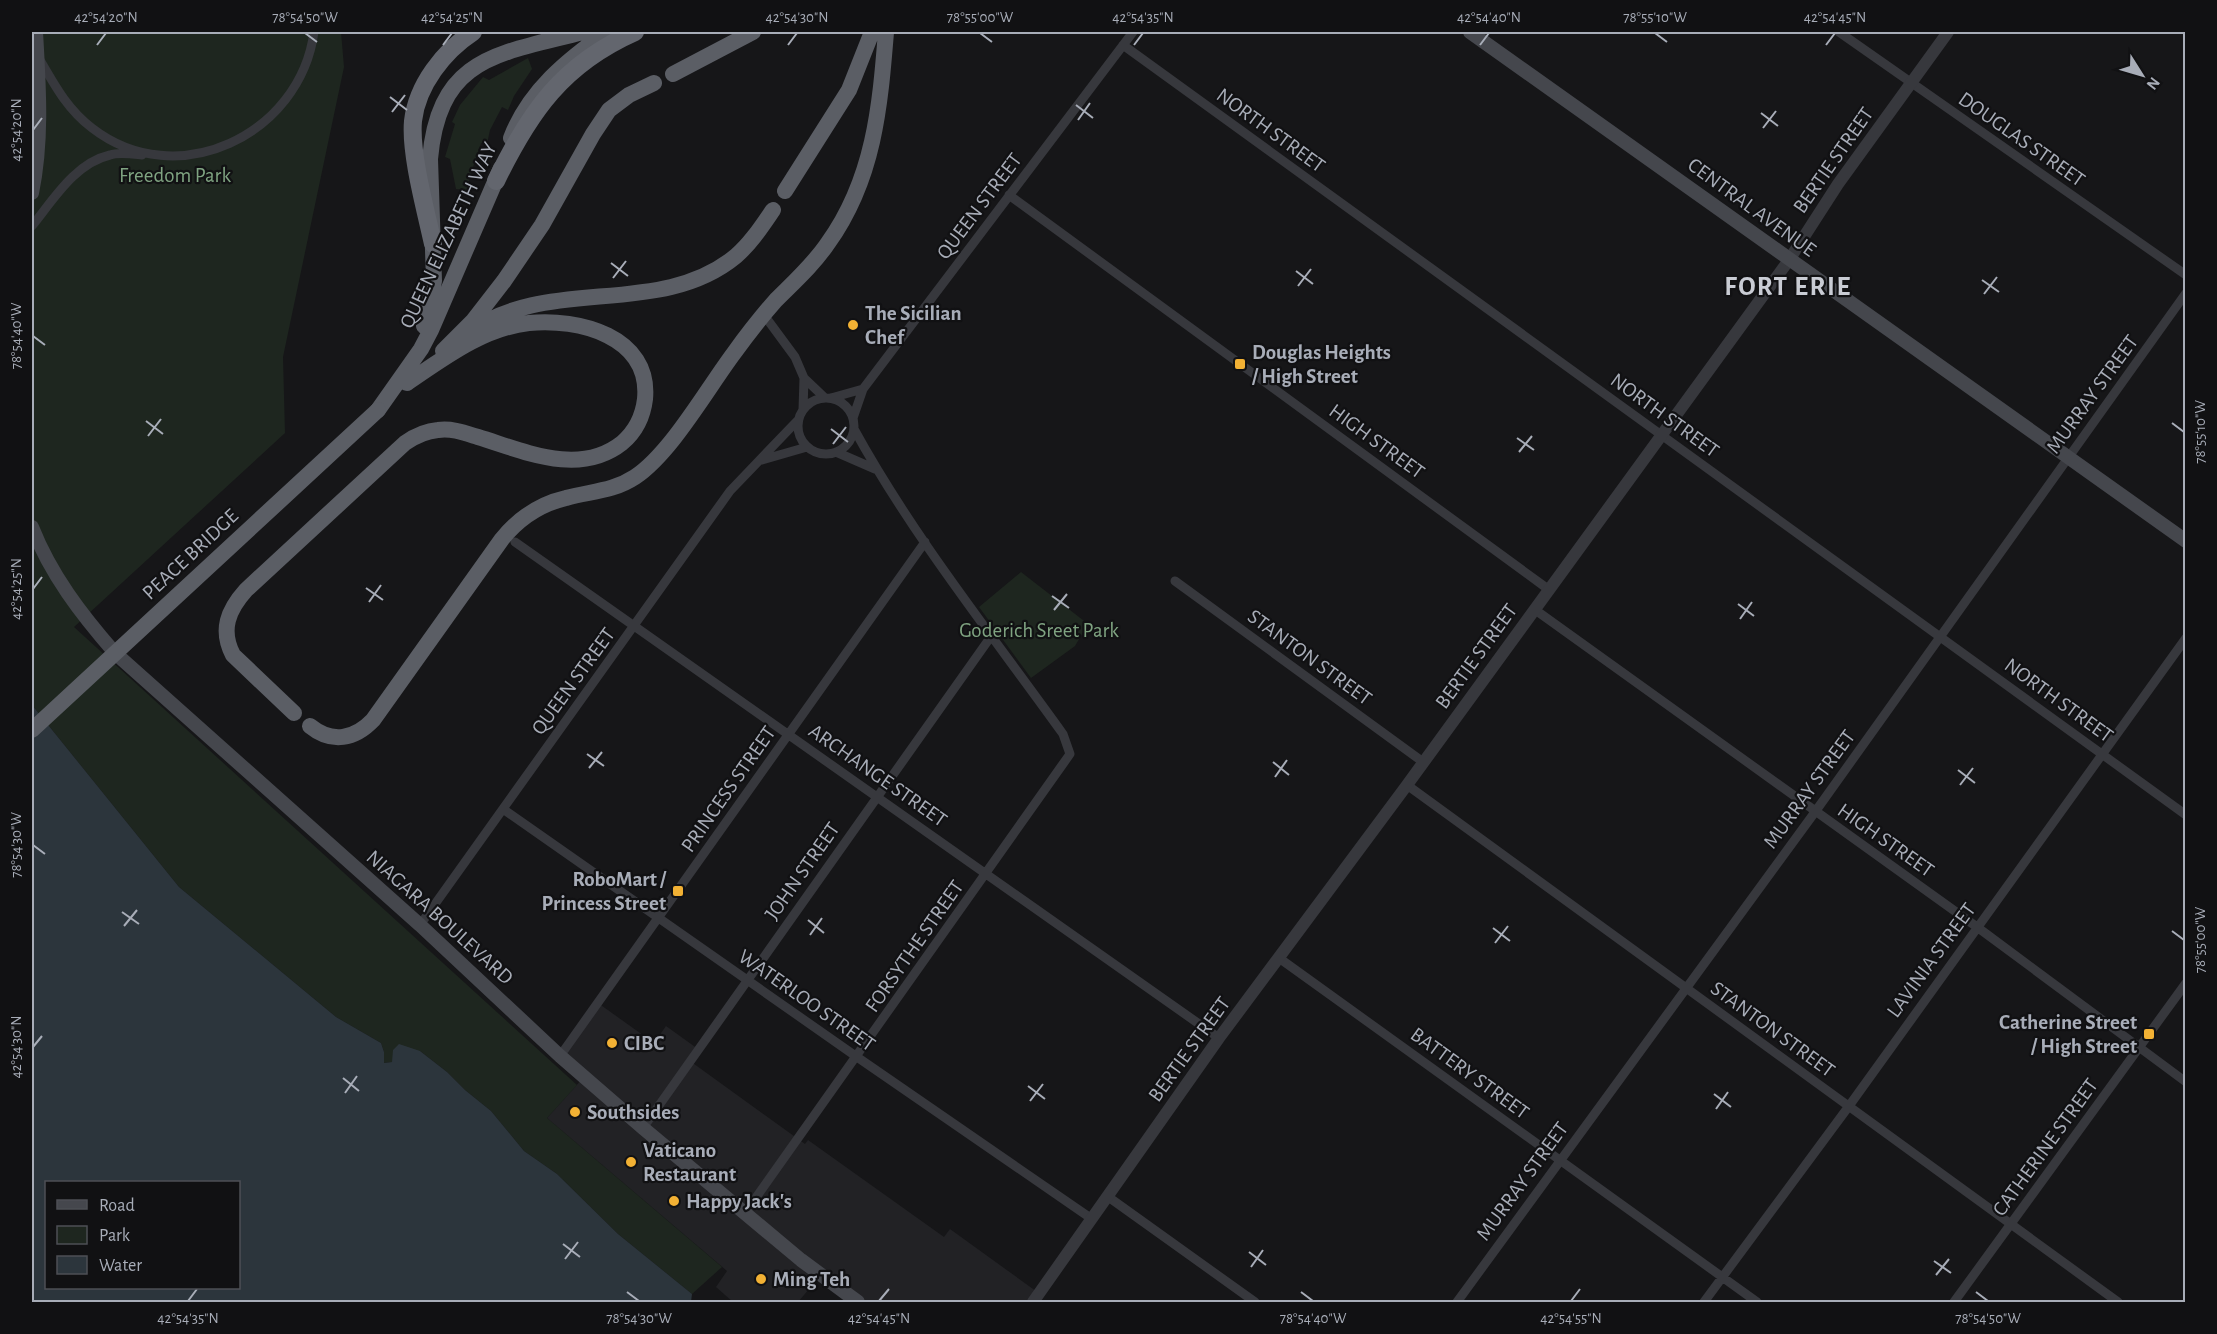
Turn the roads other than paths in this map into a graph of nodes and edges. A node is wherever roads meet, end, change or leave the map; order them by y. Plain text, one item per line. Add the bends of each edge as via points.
1 (36, 32) edge
2 (314, 32) edge
3 (473, 32) edge
4 (583, 32) edge
5 (607, 32) edge
6 (635, 32) edge
7 (753, 32) edge
8 (872, 32) edge
9 (886, 32) edge
10 (1129, 32) edge
11 (1470, 32) edge
12 (1839, 32) edge
13 (1948, 32) edge
14 (1122, 45) junction
15 (37, 56) junction
16 (673, 74) dead end
17 (654, 83) dead end
18 (1911, 83) junction
19 (160, 155) junction
20 (496, 181) junction
21 (784, 191) dead end
22 (32, 194) edge
23 (1009, 195) junction
24 (773, 210) dead end
25 (32, 226) edge
26 (433, 244) junction
27 (1789, 260) junction
28 (2186, 275) edge
29 (2186, 293) edge
30 (764, 315) junction
31 (445, 350) junction
32 (407, 377) junction
33 (804, 378) junction
34 (863, 388) junction
35 (828, 398) junction
36 (378, 410) joint
37 (801, 415) junction
38 (852, 417) junction
39 (854, 429) junction
40 (1660, 433) junction
41 (807, 447) junction
42 (836, 452) junction
43 (2068, 458) junction
44 (760, 461) junction
45 (875, 469) junction
46 (32, 527) edge
47 (2186, 541) edge
48 (515, 542) dead end
49 (925, 542) junction
50 (1175, 581) dead end
51 (1548, 589) junction
52 (1534, 609) junction
53 (635, 625) junction
54 (992, 635) junction
55 (1940, 637) junction
56 (2186, 638) edge
57 (294, 712) dead end
58 (310, 726) dead end
59 (32, 730) edge
60 (789, 734) junction
61 (2103, 754) junction
62 (1423, 762) junction
63 (1407, 785) junction
64 (876, 796) junction
65 (503, 809) junction
66 (1815, 812) junction
67 (2186, 815) edge
68 (986, 874) junction
69 (659, 918) junction
70 (420, 925) junction
71 (1977, 927) junction
72 (1279, 958) junction
73 (747, 979) junction
74 (2186, 983) edge
75 (1686, 988) junction
76 (1219, 1038) junction
77 (2139, 1048) junction
78 (560, 1056) junction
79 (857, 1057) junction
80 (2186, 1082) edge
81 (1849, 1106) junction
82 (643, 1128) junction
83 (1559, 1160) junction
84 (1107, 1196) junction
85 (745, 1213) junction
86 (1092, 1219) junction
87 (2011, 1223) junction
88 (1722, 1277) junction
89 (858, 1302) edge
90 (1034, 1302) edge
91 (1255, 1302) edge
92 (1457, 1302) edge
93 (1704, 1302) edge
94 (1757, 1302) edge
95 (1954, 1302) edge
96 (2118, 1302) edge

1 - 15 main road
2 - 19 street via 299,80 270,118 230,144 200,153
3 - 26 highway via 455,45 432,72 414,114 415,150
4 - 26 highway via 496,56 468,71 448,94 432,139
5 - 20 highway via 572,57 539,91 514,130
6 - 20 highway, QUEEN ELIZABETH WAY via 596,52 558,83 517,141
7 - 16 highway
8 - 21 highway via 840,104
9 - 30 highway via 882,90 863,176 828,244
10 - 14 street, QUEEN STREET
11 - 27 main road, CENTRAL AVENUE
12 - 18 street, DOUGLAS STREET
13 - 18 street, BERTIE STREET
14 - 23 street, QUEEN STREET
14 - 40 street, NORTH STREET
15 - 19 street via 60,95 93,129 114,142
15 - 22 main road via 38,149
17 - 31 highway via 609,110 517,262 473,321
18 - 27 street, BERTIE STREET
18 - 28 street, DOUGLAS STREET
19 - 25 street via 111,154 90,163 69,181
20 - 32 highway, QUEEN ELIZABETH WAY
23 - 34 street, QUEEN STREET
23 - 51 street, HIGH STREET
24 - 31 highway via 744,248 703,276 644,291 520,308 476,327
26 - 32 highway via 431,299
27 - 40 street, BERTIE STREET
27 - 43 main road, CENTRAL AVENUE
29 - 43 street, MURRAY STREET
30 - 33 street via 795,357
30 - 58 highway via 646,468 611,489 546,505 509,530 374,720 351,735 337,738
31 - 32 highway, QUEEN ELIZABETH WAY
32 - 36 highway, QUEEN ELIZABETH WAY
32 - 57 highway via 509,327 570,323 611,336 623,346 638,364 645,392 633,432 611,450 585,459 542,456 447,429 427,432 405,443 246,590 231,609 225,627 233,655
33 - 35 street
33 - 37 street
34 - 35 street
34 - 38 street, QUEEN STREET
35 - 37 street via 812,401
35 - 38 street via 848,408
36 - 59 highway, PEACE BRIDGE, bridge
37 - 41 street via 798,430
37 - 44 street, QUEEN STREET
38 - 39 street
39 - 42 street via 851,439
39 - 45 street
40 - 51 street, BERTIE STREET
40 - 55 street, NORTH STREET
41 - 42 street via 826,454
41 - 44 street, QUEEN STREET
42 - 45 street
43 - 47 main road, CENTRAL AVENUE
43 - 55 street, MURRAY STREET
44 - 53 street, QUEEN STREET via 730,491
45 - 49 street
46 - 70 main road, NIAGARA BOULEVARD via 44,556 79,612 115,654
48 - 53 street, ARCHANGE STREET
49 - 54 street
49 - 60 street, PRINCESS STREET
50 - 62 street, STANTON STREET
51 - 52 street, BERTIE STREET
52 - 62 street, BERTIE STREET
52 - 66 street, HIGH STREET
53 - 60 street, ARCHANGE STREET
53 - 65 street, QUEEN STREET
54 - 64 street, JOHN STREET
54 - 68 street, FORSYTHE STREET via 1063,734 1070,754
55 - 61 street, NORTH STREET
55 - 66 street, MURRAY STREET
56 - 61 street, LAVINIA STREET
60 - 64 street, ARCHANGE STREET
60 - 69 street, PRINCESS STREET
61 - 67 street, NORTH STREET
61 - 71 street, LAVINIA STREET
62 - 63 street, BERTIE STREET
63 - 72 street, BERTIE STREET
63 - 75 street, STANTON STREET
64 - 68 street, ARCHANGE STREET
64 - 73 street, JOHN STREET
65 - 69 street, WATERLOO STREET
65 - 70 street, QUEEN STREET
66 - 71 street, HIGH STREET
66 - 75 street, MURRAY STREET
68 - 76 street, ARCHANGE STREET
68 - 79 street, FORSYTHE STREET
69 - 73 street, WATERLOO STREET
69 - 78 street, PRINCESS STREET
70 - 78 main road, NIAGARA BOULEVARD
71 - 77 street, HIGH STREET
71 - 81 street, LAVINIA STREET
72 - 76 street, BERTIE STREET
72 - 83 street, BATTERY STREET
73 - 79 street, WATERLOO STREET
73 - 82 street, JOHN STREET
74 - 77 street, CATHERINE STREET
75 - 81 street, STANTON STREET
75 - 83 street, MURRAY STREET
76 - 84 street, BERTIE STREET
77 - 80 street, HIGH STREET
77 - 87 street, CATHERINE STREET
78 - 82 main road, NIAGARA BOULEVARD
79 - 85 street, FORSYTHE STREET
79 - 86 street, WATERLOO STREET
81 - 87 street, STANTON STREET
81 - 88 street, LAVINIA STREET
82 - 85 main road, NIAGARA BOULEVARD
83 - 88 street, BATTERY STREET
83 - 92 street, MURRAY STREET
84 - 86 street, BERTIE STREET
84 - 91 street
85 - 89 main road, NIAGARA BOULEVARD
86 - 90 street, BERTIE STREET
87 - 95 street, CATHERINE STREET
87 - 96 street, STANTON STREET
88 - 93 street, LAVINIA STREET
88 - 94 street, BATTERY STREET

